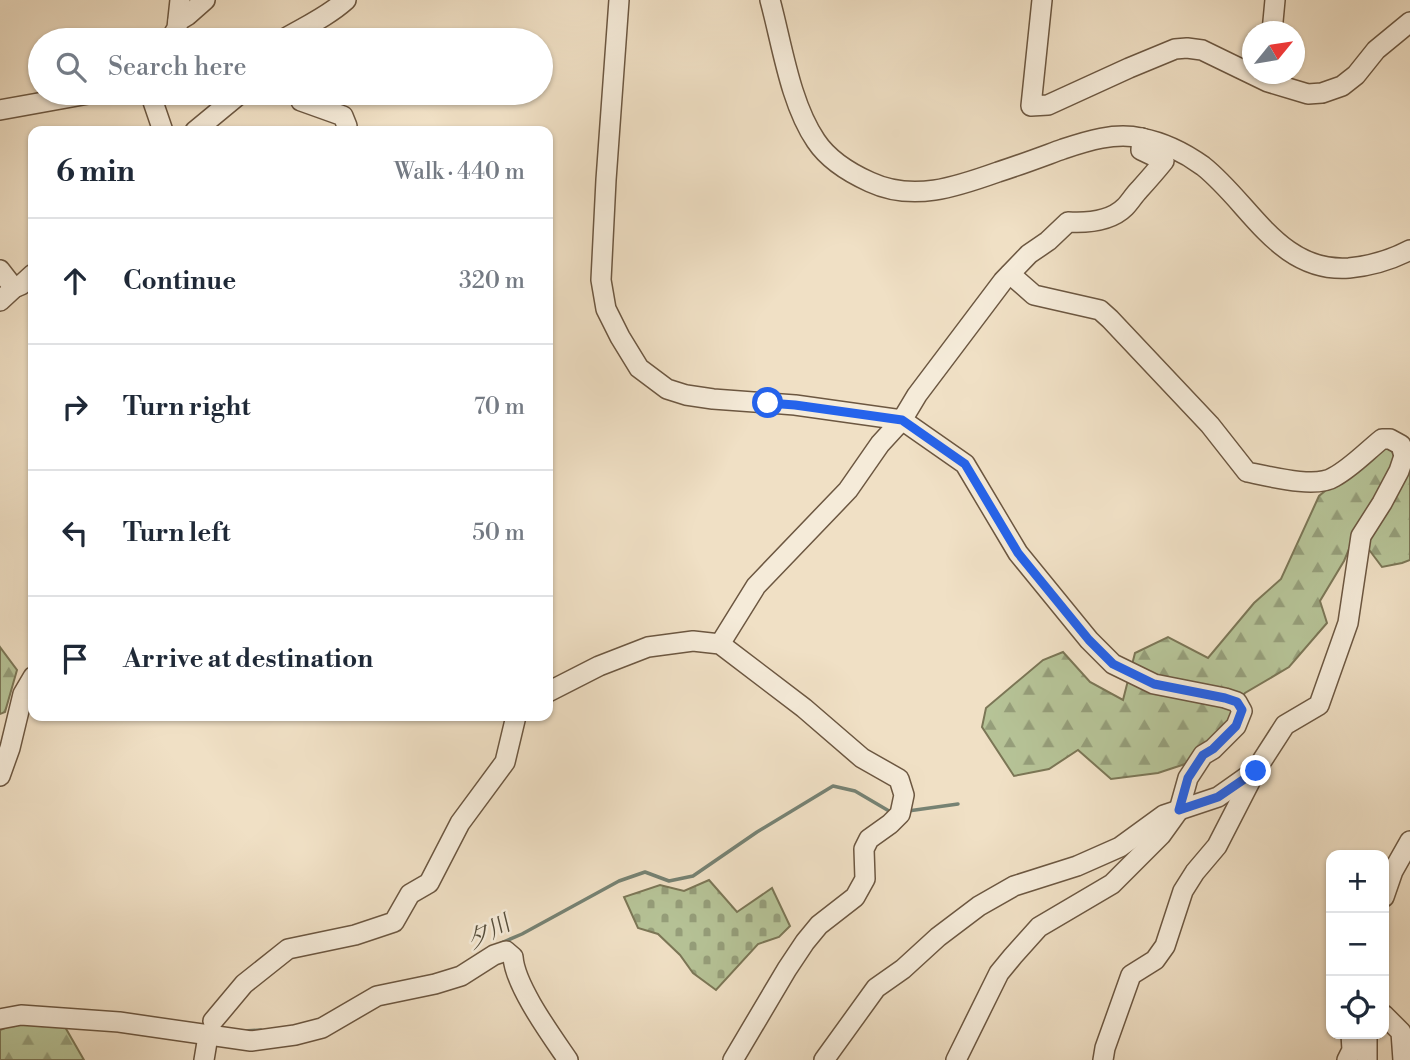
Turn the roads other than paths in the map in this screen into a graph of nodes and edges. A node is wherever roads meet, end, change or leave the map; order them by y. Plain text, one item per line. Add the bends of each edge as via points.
1 (180, 0) edge
2 (205, 0) edge
3 (346, 0) edge
4 (619, 0) edge
5 (770, 0) edge
6 (1042, 0) edge
7 (1275, 0) edge
8 (178, 20) junction
9 (1273, 21) edge
10 (1410, 22) edge
11 (177, 28) edge
12 (317, 28) edge
13 (1242, 67) edge
14 (1284, 84) edge
15 (28, 105) edge
16 (154, 105) edge
17 (226, 105) edge
18 (312, 105) edge
19 (0, 110) edge
20 (161, 126) edge
21 (201, 126) edge
22 (347, 126) edge
23 (1142, 138) junction
24 (1410, 250) edge
25 (0, 270) edge
26 (1010, 274) junction
27 (28, 279) edge
28 (7, 294) edge
29 (902, 420) junction
30 (720, 644) junction
31 (28, 686) edge
32 (553, 689) edge
33 (515, 721) edge
34 (1256, 771) junction
35 (0, 776) edge
36 (1179, 810) junction
37 (1410, 841) edge
38 (1389, 884) edge
39 (0, 1019) edge
40 (1389, 1020) edge
41 (210, 1029) junction
42 (1351, 1039) edge
43 (1367, 1039) edge
44 (204, 1060) edge
45 (568, 1060) edge
46 (733, 1060) edge
47 (824, 1060) edge
48 (956, 1060) edge
49 (1103, 1060) edge
50 (1347, 1060) edge
51 (1367, 1060) edge
52 (1403, 1060) edge

1 - 8 street
2 - 8 street
3 - 12 street
4 - 29 street via 601,280 607,309 639,368 667,389 686,395
5 - 23 street via 805,123 832,159 871,183 916,192 940,191 1086,141
6 - 13 street via 1031,106 1074,95 1175,49 1195,48
7 - 9 street
8 - 11 street
10 - 14 street via 1342,86 1308,94
15 - 19 street
16 - 20 street
17 - 21 street
18 - 22 street via 343,116
23 - 24 street via 1201,165 1273,238 1304,261 1357,267
23 - 26 street via 1140,150 1164,161 1126,206 1117,214 1085,223 1068,222
25 - 28 street
26 - 29 street
26 - 34 street via 1034,295 1100,310 1210,425 1247,472 1321,482 1333,478 1382,439 1401,445 1404,456 1399,471 1361,536 1348,623 1319,705 1285,725
27 - 28 street
29 - 30 street via 848,490 756,586
29 - 36 street via 965,464 1018,553 1113,664 1154,684 1237,702 1242,710 1236,726 1203,755 1188,778
30 - 32 street via 693,641 648,647
30 - 46 street via 862,758 899,779 902,804 890,824 869,838 864,849 865,879 855,897 805,942
31 - 35 street
33 - 41 street via 505,762 460,823 429,883 411,894 394,922 288,949 244,984
34 - 36 street via 1218,797
34 - 49 street via 1217,846 1183,891 1165,946 1155,960 1131,975
36 - 47 street via 1164,815 1120,847 1014,886 979,906 876,988
36 - 48 street via 1112,884 1039,928 1013,956 999,973
37 - 38 street
39 - 41 street via 21,1014
40 - 52 street via 1401,1032
41 - 44 street
41 - 45 street via 251,1041 322,1028 377,996 461,976 506,951 513,957 513,967 535,1010
42 - 50 street
43 - 51 street

